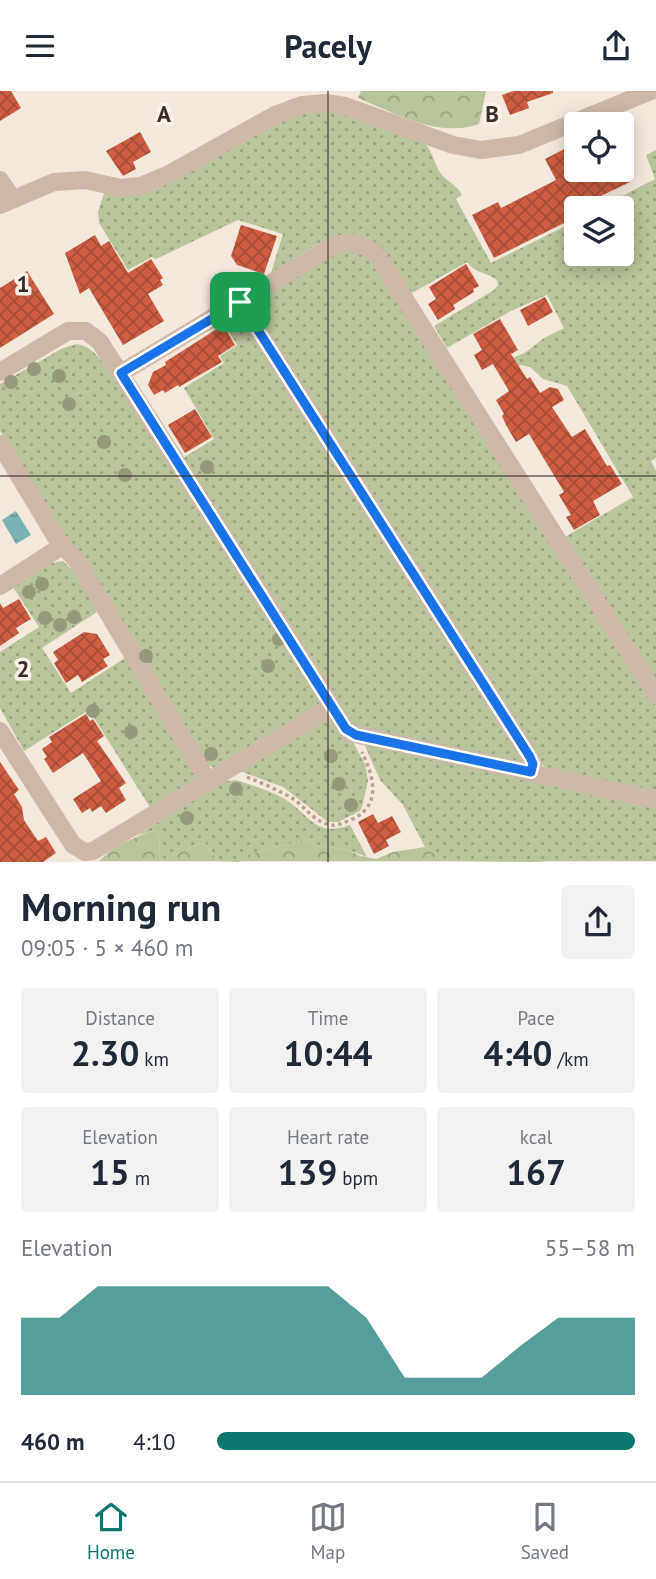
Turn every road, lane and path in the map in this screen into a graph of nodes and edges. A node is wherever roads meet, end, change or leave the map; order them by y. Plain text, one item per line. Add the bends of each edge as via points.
1 (651, 91) edge
2 (0, 180) edge
3 (6, 201) edge
4 (240, 302) junction
5 (0, 372) edge
6 (121, 373) junction
7 (0, 444) edge
8 (62, 546) junction
9 (0, 586) edge
10 (656, 695) edge
11 (331, 707) junction
12 (0, 731) edge
13 (356, 735) junction
14 (225, 771) junction
15 (531, 772) junction
16 (208, 781) junction
17 (656, 800) edge

1 - 3 street via 519,145 481,150 453,145 345,106 302,105 140,186 121,188 66,180
2 - 3 street
4 - 6 street
4 - 10 street via 338,244 358,243 372,251
4 - 15 street via 530,757
5 - 6 street via 68,331 78,330 100,342
6 - 11 street
7 - 8 street
8 - 9 street
8 - 16 street via 77,561
11 - 13 street
11 - 14 street
12 - 16 street via 73,845 85,852
13 - 14 path via 373,788 368,809 342,824 323,822 292,798
13 - 15 street
14 - 16 street
15 - 17 street

